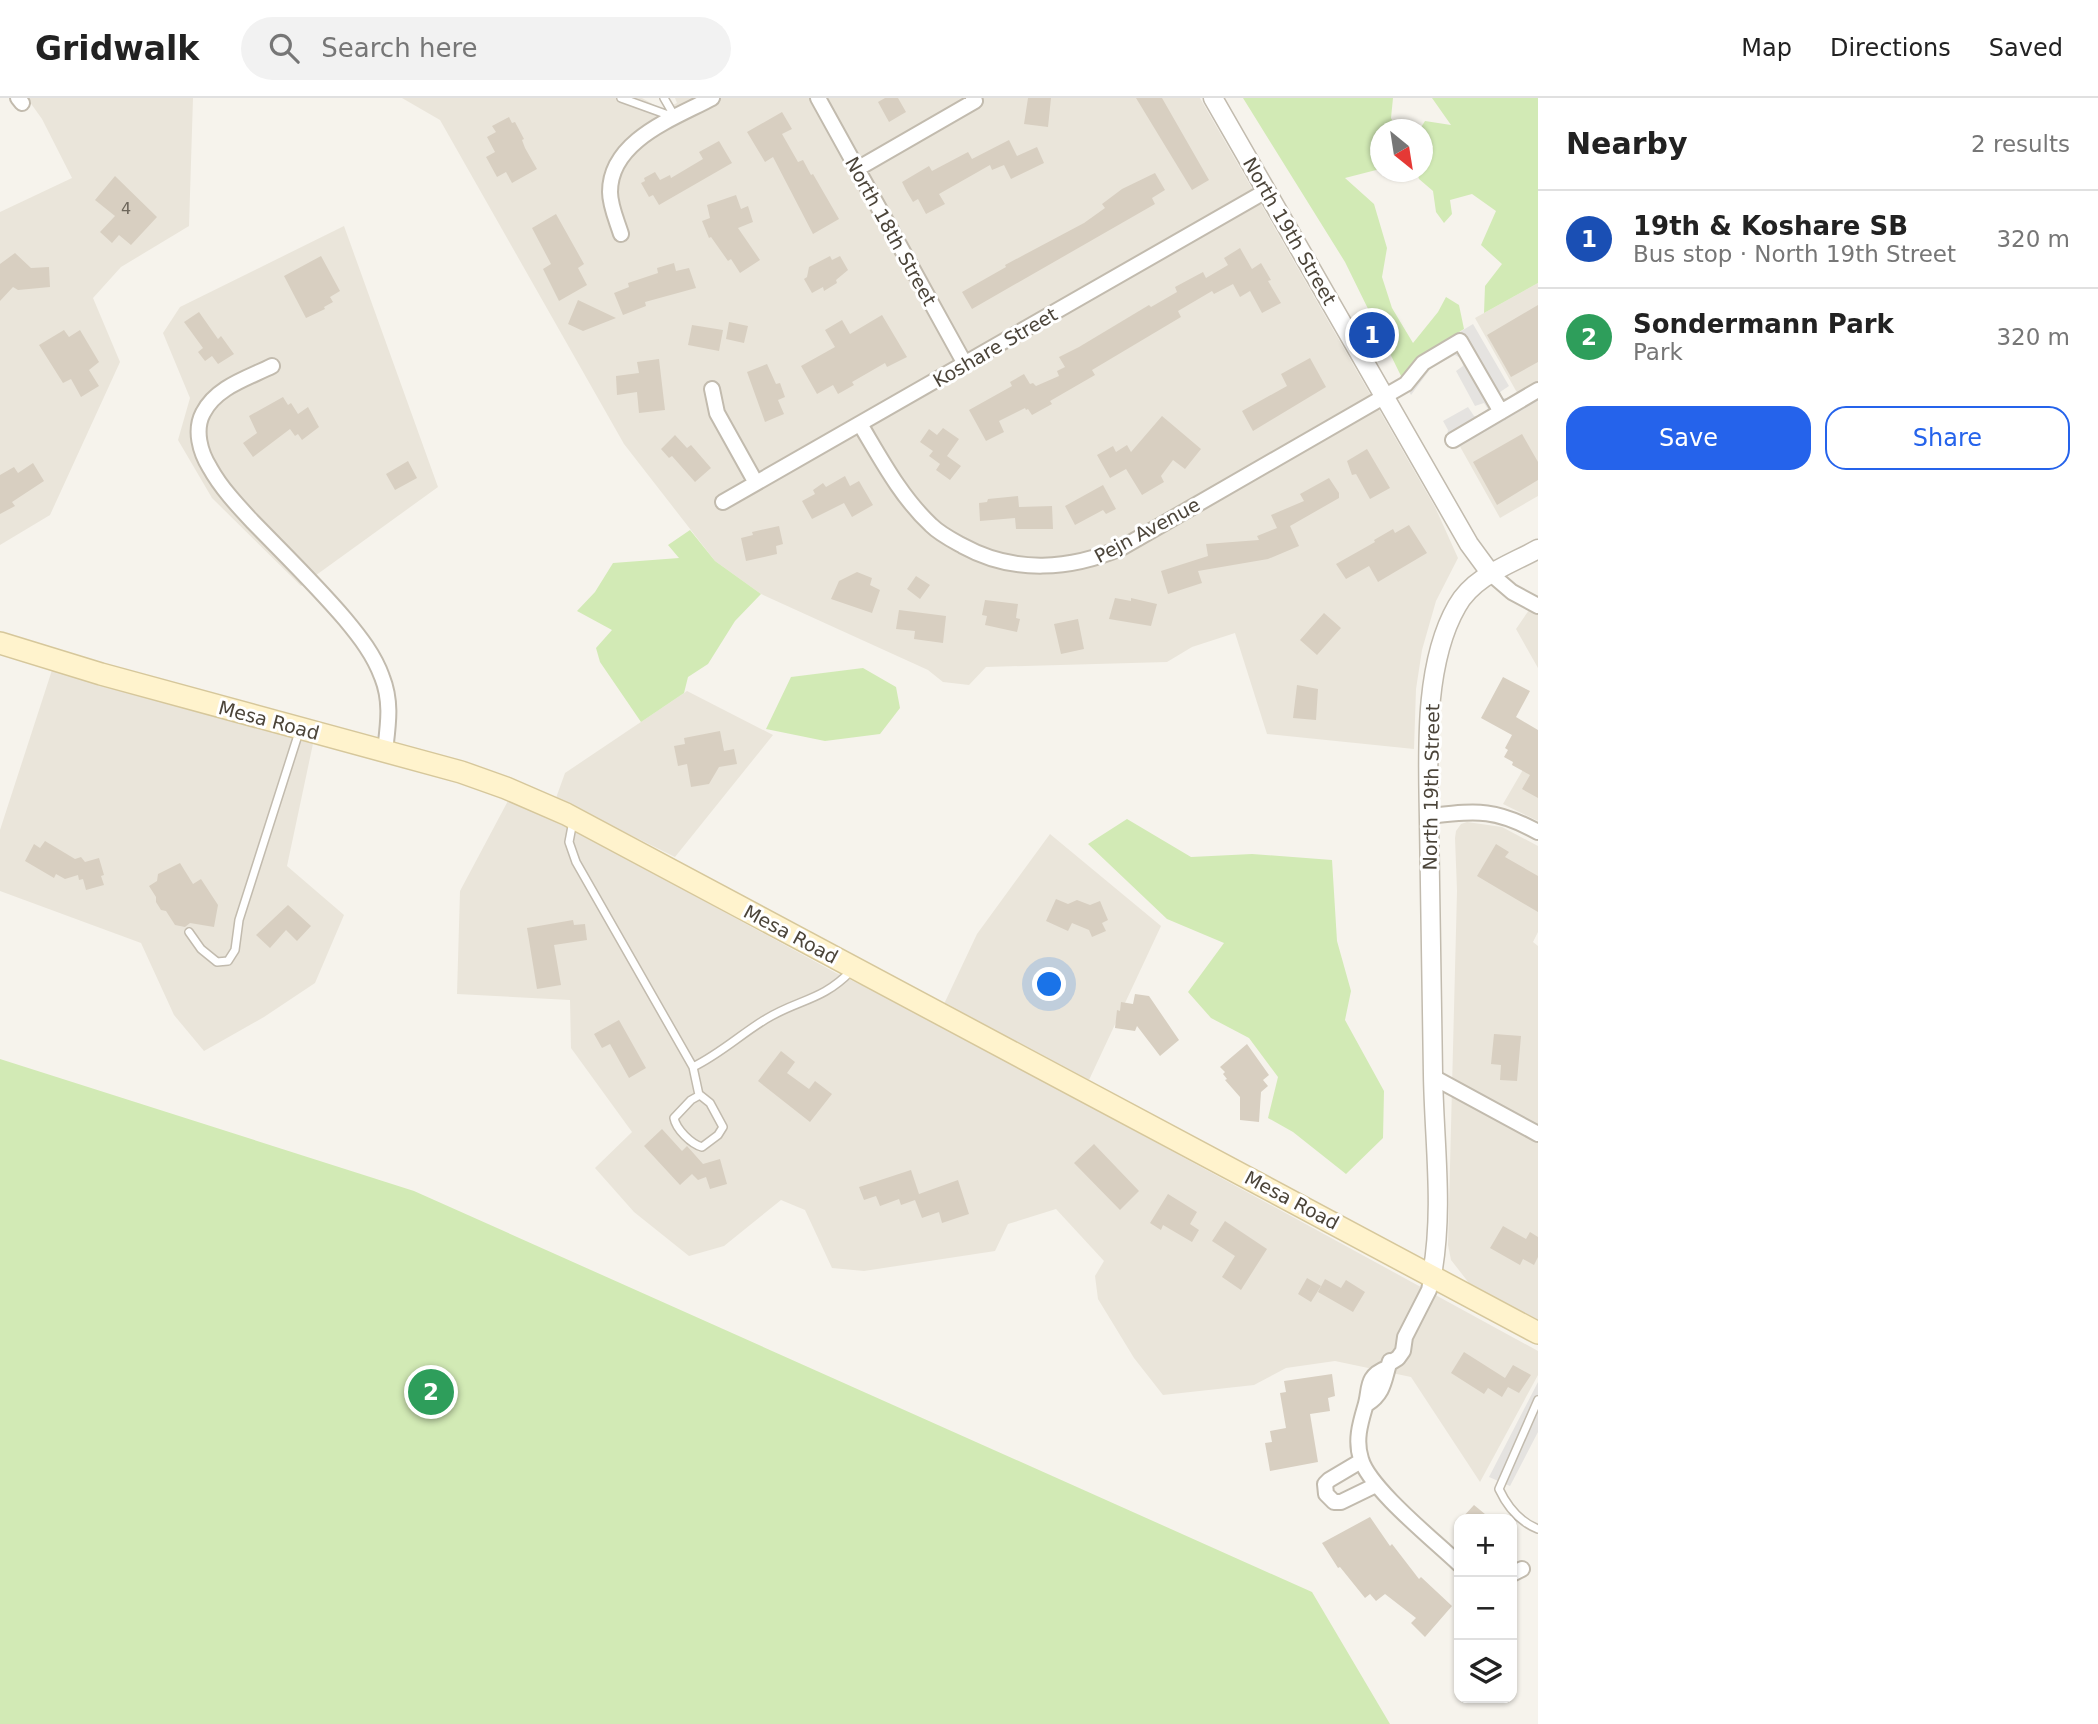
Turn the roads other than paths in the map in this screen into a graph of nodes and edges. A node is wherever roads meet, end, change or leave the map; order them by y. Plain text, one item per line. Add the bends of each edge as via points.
1 (621, 98) edge
2 (664, 98) edge
3 (712, 98) edge
4 (818, 98) edge
5 (973, 98) edge
6 (1213, 98) edge
7 (675, 117) junction
8 (857, 169) junction
9 (1266, 191) junction
10 (621, 234) dead end
11 (965, 364) junction
12 (272, 366) dead end
13 (712, 389) dead end
14 (1538, 390) edge
15 (1385, 395) junction
16 (1500, 412) junction
17 (860, 424) junction
18 (1453, 440) dead end
19 (756, 483) junction
20 (723, 502) dead end
21 (1538, 549) edge
22 (1491, 574) junction
23 (1538, 607) edge
24 (0, 643) edge
25 (300, 728) junction
26 (385, 751) junction
27 (1429, 816) junction
28 (573, 818) junction
29 (1538, 832) edge
30 (189, 932) dead end
31 (854, 968) junction
32 (693, 1067) junction
33 (1433, 1077) junction
34 (699, 1096) junction
35 (1538, 1134) edge
36 (1432, 1276) junction
37 (1538, 1333) edge
38 (1538, 1400) edge
39 (1361, 1461) junction
40 (1376, 1485) junction
41 (1538, 1529) edge
42 (1454, 1559) edge

1 - 7 lane
2 - 7 lane
3 - 7 street
4 - 8 street, North 18th Street
5 - 8 street via 975,101
6 - 9 street, North 19th Street
7 - 10 street via 633,144 615,170 610,194
8 - 11 street, North 18th Street
9 - 11 street, Koshare Street
9 - 15 street, North 19th Street
11 - 17 street, Koshare Street
12 - 26 street via 211,401 200,421 202,451 210,470 233,499 368,649 388,697
13 - 19 street via 717,413
14 - 16 street
15 - 16 street, Pejn Avenue via 1406,384 1423,363 1460,341
15 - 17 street, Pejn Avenue via 1123,547 1083,562 1040,566 995,560 932,526 892,478
15 - 22 street, North 19th Street via 1469,544
16 - 18 street
17 - 19 street, Koshare Street
19 - 20 street, Koshare Street
21 - 22 street
22 - 23 street
22 - 27 street, North 19th Street via 1457,605 1442,643 1430,724
24 - 25 main road, Mesa Road
25 - 26 main road, Mesa Road
25 - 30 lane via 239,920 233,955 217,962
26 - 28 main road, Mesa Road via 483,780
27 - 29 street via 1483,811 1515,819
27 - 33 street, North 19th Street
28 - 31 main road, Mesa Road
28 - 32 lane via 569,842 576,862
31 - 32 lane via 832,989 773,1015
31 - 36 main road, Mesa Road
32 - 34 lane
33 - 35 street
33 - 36 street, North 19th Street via 1438,1233
34 - 34 lane via 674,1118 695,1145 702,1147 723,1127 710,1103
36 - 37 main road, Mesa Road
36 - 39 street via 1402,1351 1389,1366 1379,1394 1367,1404 1359,1429
38 - 41 lane via 1499,1489 1523,1521
39 - 40 street
39 - 40 street via 1329,1480 1326,1494 1334,1503 1341,1502
40 - 42 street

